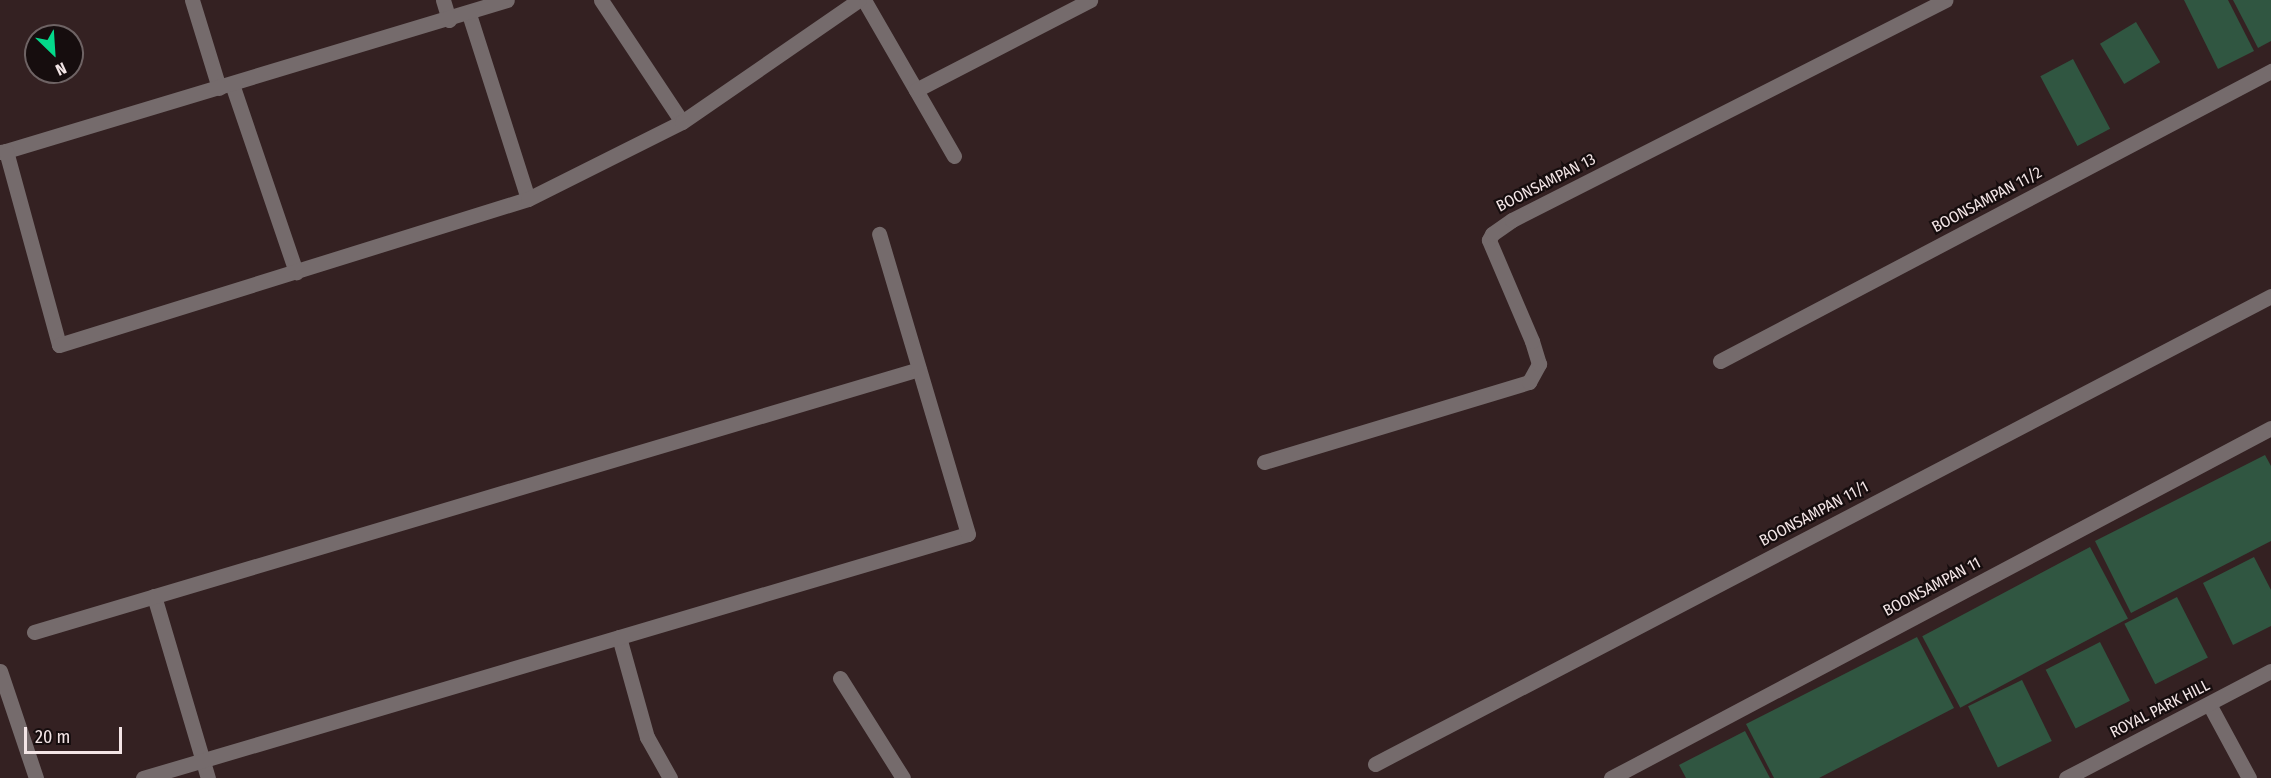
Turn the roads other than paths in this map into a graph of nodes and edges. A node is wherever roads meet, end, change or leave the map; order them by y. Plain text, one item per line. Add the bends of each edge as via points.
1 (192, 0) edge
2 (443, 0) edge
3 (507, 0) edge
4 (601, 0) edge
5 (862, 0) edge
6 (1090, 0) edge
7 (1945, 0) edge
8 (469, 14) junction
9 (449, 20) junction
10 (2271, 71) edge
11 (225, 86) junction
12 (916, 90) junction
13 (682, 122) junction
14 (3, 151) edge
15 (954, 156) dead end
16 (528, 199) junction
17 (879, 234) dead end
18 (296, 272) junction
19 (2271, 296) edge
20 (1720, 361) dead end
21 (919, 369) junction
22 (2271, 428) edge
23 (1264, 462) dead end
24 (154, 596) junction
25 (34, 632) dead end
26 (619, 637) junction
27 (0, 671) edge
28 (2271, 671) edge
29 (840, 678) dead end
30 (2209, 704) junction
31 (202, 760) junction
32 (1375, 764) dead end
33 (36, 778) edge
34 (142, 778) edge
35 (208, 778) edge
36 (670, 778) edge
37 (903, 778) edge
38 (1611, 778) edge
39 (2066, 778) edge
40 (2249, 778) edge

1 - 11 street
2 - 9 street
3 - 8 street
4 - 13 street
5 - 12 street
5 - 13 street
6 - 12 street
7 - 23 street, BOONSAMPAN 13 via 1512,220 1492,234 1489,240 1539,364 1529,382
8 - 9 street
8 - 16 street
9 - 11 street
10 - 20 street, BOONSAMPAN 11/2
11 - 14 street
11 - 18 street
12 - 15 street
13 - 16 street
14 - 18 street via 59,345
16 - 18 street
17 - 21 street
19 - 32 street, BOONSAMPAN 11/1
21 - 24 street
21 - 26 street via 968,534
22 - 38 street, BOONSAMPAN 11
24 - 25 street
24 - 31 street
26 - 31 street
26 - 36 street via 648,737
27 - 33 street
28 - 30 street, ROYAL PARK HILL
29 - 37 street
30 - 39 street, ROYAL PARK HILL
30 - 40 street
31 - 34 street
31 - 35 street

